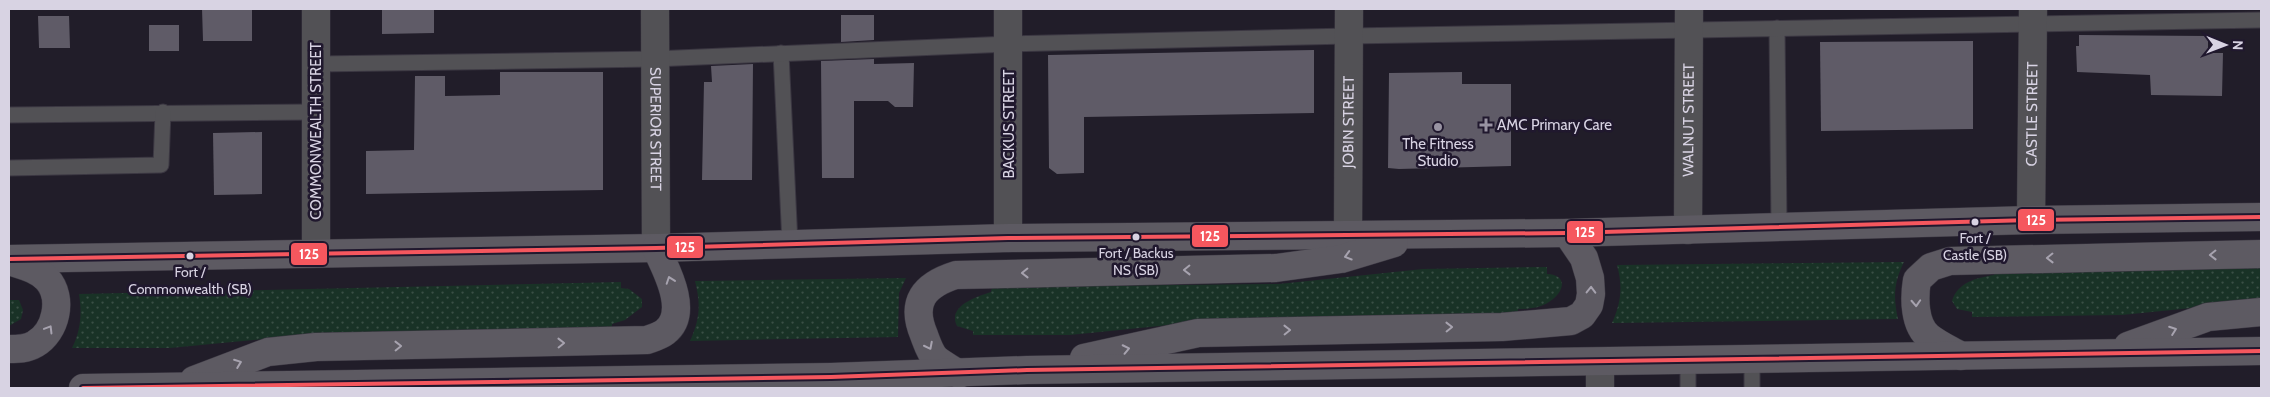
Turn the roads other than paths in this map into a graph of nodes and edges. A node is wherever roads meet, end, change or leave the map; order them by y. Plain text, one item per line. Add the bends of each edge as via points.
1 (316, 9) edge
2 (655, 9) edge
3 (1008, 9) edge
4 (1349, 9) edge
5 (2033, 16) edge
6 (1689, 19) edge
7 (2261, 20) edge
8 (1777, 28) junction
9 (1349, 36) junction
10 (1008, 44) junction
11 (781, 53) junction
12 (654, 59) junction
13 (316, 64) junction
14 (163, 112) junction
15 (316, 112) junction
16 (9, 115) edge
17 (9, 168) edge
18 (2261, 217) edge
19 (2031, 220) junction
20 (1780, 228) junction
21 (1688, 230) junction
22 (1429, 233) junction
23 (1567, 233) junction
24 (1348, 234) junction
25 (1008, 238) junction
26 (790, 244) junction
27 (656, 248) junction
28 (316, 253) junction
29 (2261, 254) edge
30 (9, 260) edge
31 (2261, 312) edge
32 (9, 350) edge
33 (2110, 352) junction
34 (2261, 352) edge
35 (1961, 356) junction
36 (1752, 360) junction
37 (1688, 361) junction
38 (1600, 362) junction
39 (1027, 370) junction
40 (959, 374) junction
41 (831, 382) edge
42 (532, 385) edge
43 (176, 386) junction
44 (83, 388) edge
45 (1600, 388) edge
46 (1688, 388) edge
47 (1752, 388) edge

1 - 13 street, COMMONWEALTH STREET
2 - 12 street, SUPERIOR STREET
3 - 10 street, BACKUS STREET
4 - 9 street, JOBIN STREET
5 - 7 lane
5 - 8 lane
5 - 19 street, CASTLE STREET
6 - 8 lane
6 - 9 lane
6 - 21 street, WALNUT STREET
8 - 20 lane
9 - 10 lane
9 - 24 street, JOBIN STREET
10 - 11 lane
10 - 25 street, BACKUS STREET
11 - 12 lane
11 - 26 lane
12 - 13 lane
12 - 27 street, SUPERIOR STREET
13 - 15 street, COMMONWEALTH STREET
14 - 15 lane
14 - 16 lane
14 - 17 lane via 161,165
15 - 28 street, COMMONWEALTH STREET
18 - 19 main road
19 - 20 main road
20 - 21 main road
21 - 23 main road
22 - 23 main road
22 - 24 main road
22 -> 40 main road via 1341,259 1276,268 956,275 944,279 922,296 917,309 922,331 936,359
39 -> 23 main road via 1198,333 1502,326 1571,321 1582,315 1592,294 1584,258
24 - 25 main road
25 - 26 main road
26 - 27 main road
27 - 28 main road
43 -> 27 main road via 268,352 316,347 647,340 664,333 671,326 676,309 675,293
28 - 30 main road
29 -> 35 main road via 1950,260 1931,267 1916,280 1916,305 1918,319 1928,336
32 -> 30 main road via 35,345 52,326 56,316 54,292 48,280 31,268
33 -> 31 main road via 2208,317
33 - 34 main road
33 - 35 main road
35 - 36 main road
36 - 37 main road
36 - 47 lane
37 - 38 main road
37 - 46 lane
38 - 39 main road
38 - 45 street
39 - 40 main road
40 - 41 main road
41 - 42 main road
42 - 43 main road
43 - 44 main road

